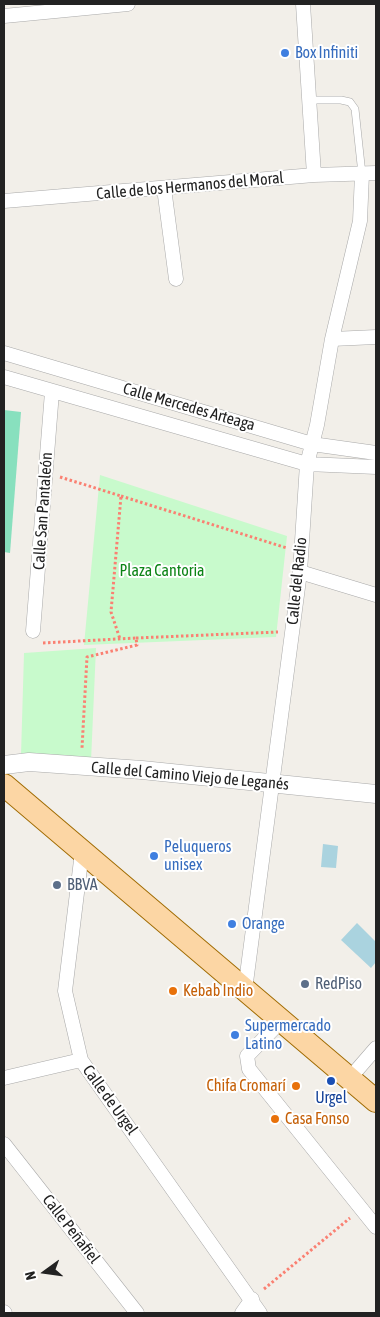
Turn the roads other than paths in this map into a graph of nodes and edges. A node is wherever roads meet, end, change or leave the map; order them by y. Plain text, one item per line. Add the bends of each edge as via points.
1 (128, 4) edge
2 (303, 4) edge
3 (4, 16) edge
4 (309, 100) junction
5 (369, 173) edge
6 (314, 175) junction
7 (164, 188) junction
8 (4, 202) edge
9 (176, 279) dead end
10 (376, 337) edge
11 (332, 339) junction
12 (4, 353) edge
13 (4, 377) edge
14 (52, 392) junction
15 (312, 444) junction
16 (376, 454) edge
17 (307, 464) junction
18 (376, 467) edge
19 (300, 572) junction
20 (376, 594) edge
21 (34, 631) road end
22 (4, 765) edge
23 (271, 783) junction
24 (4, 785) edge
25 (376, 794) edge
26 (82, 852) junction
27 (245, 990) junction
28 (280, 1020) junction
29 (376, 1048) edge
30 (81, 1060) junction
31 (4, 1078) edge
32 (350, 1078) junction
33 (376, 1101) edge
34 (4, 1144) edge
35 (376, 1227) edge
36 (252, 1299) junction
37 (137, 1313) edge
38 (242, 1313) edge
39 (260, 1313) edge

1 - 3 street
2 - 4 street
4 - 5 lane via 350,102 355,109
4 - 6 street
5 - 6 street, Calle de los Hermanos del Moral
5 - 11 street, Calle del Radio
6 - 7 street, Calle de los Hermanos del Moral
7 - 8 street, Calle de los Hermanos del Moral
7 - 9 street
10 - 11 street
11 - 15 street, Calle del Radio
12 - 15 street, Calle Mercedes Arteaga
13 - 14 street, Calle Mercedes Arteaga
14 - 17 street, Calle Mercedes Arteaga
14 - 21 street, Calle San Pantaleón
15 - 16 street, Calle Mercedes Arteaga
15 - 17 street, Calle del Radio
17 - 18 street, Calle Mercedes Arteaga
17 - 19 street, Calle del Radio
19 - 20 street
19 - 23 street, Calle del Radio
22 - 23 street, Calle del Camino Viejo de Leganés via 29,762
23 - 25 street, Calle del Camino Viejo de Leganés
23 - 27 street, Calle del Radio
24 - 26 main road
26 - 27 main road
26 - 30 street, Calle de Urgel via 65,991
27 - 28 main road
28 - 32 main road
28 - 35 street via 247,1056 249,1070
29 - 32 street
30 - 31 street
30 - 36 street, Calle de Urgel
32 - 33 main road
34 - 37 street, Calle Peñafiel
36 - 38 street
36 - 39 street, Calle de Urgel

